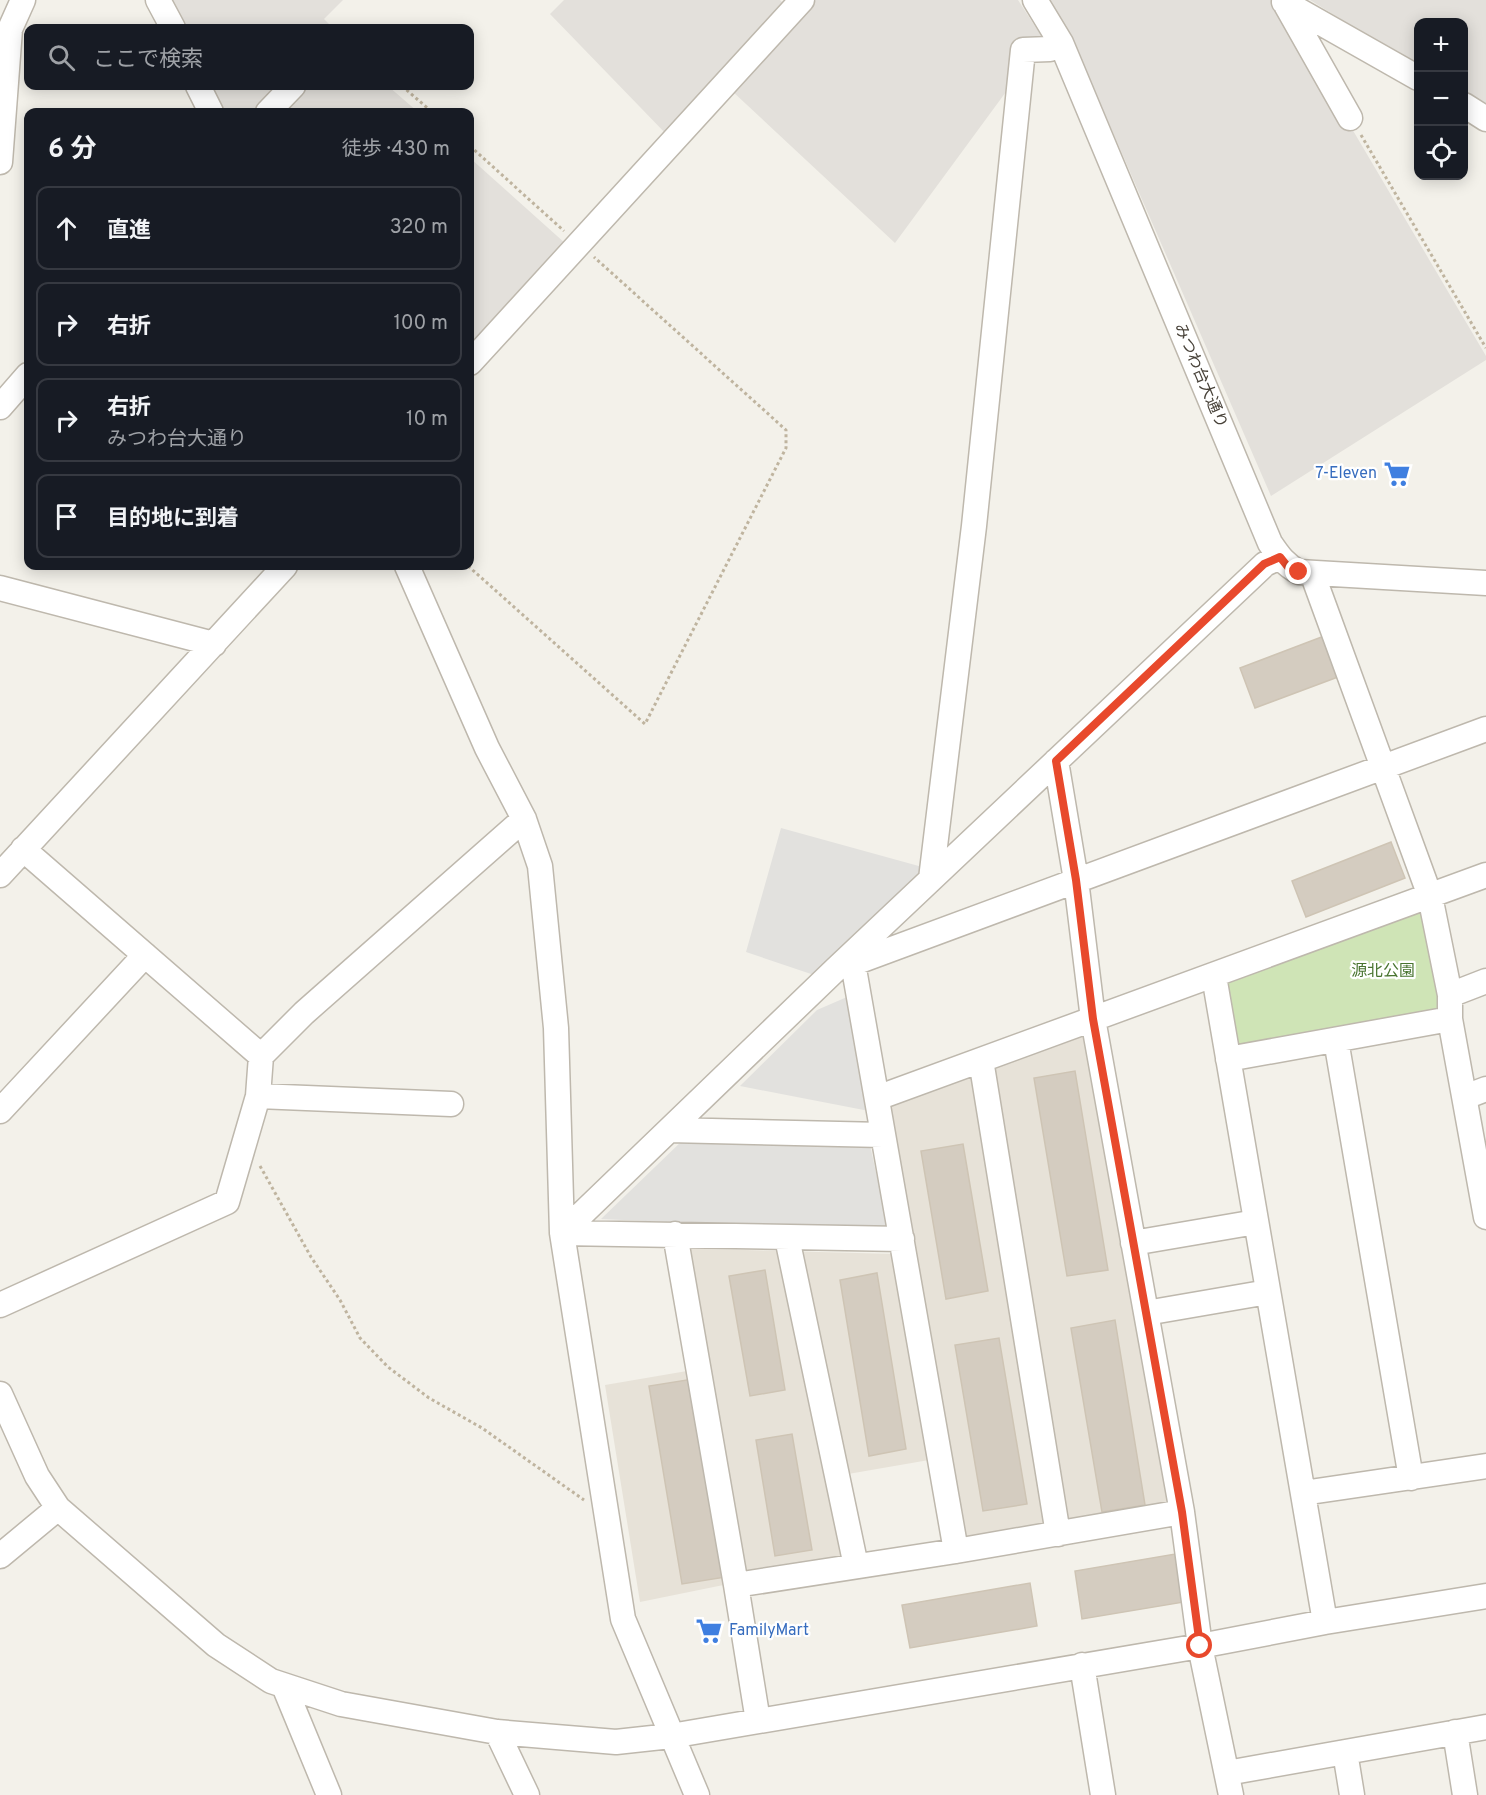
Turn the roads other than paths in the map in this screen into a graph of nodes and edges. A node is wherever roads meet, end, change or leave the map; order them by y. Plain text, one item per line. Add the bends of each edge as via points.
1 (23, 0) edge
2 (158, 0) edge
3 (1035, 0) edge
4 (1284, 1) edge
5 (795, 3) edge
6 (170, 24) edge
7 (1060, 43) junction
8 (1414, 75) edge
9 (200, 90) edge
10 (289, 90) edge
11 (1468, 107) edge
12 (209, 108) edge
13 (272, 108) edge
14 (1350, 118) road end
15 (1486, 118) edge
16 (0, 162) edge
17 (474, 359) edge
18 (24, 380) edge
19 (0, 407) edge
20 (1280, 557) junction
21 (281, 570) edge
22 (409, 570) edge
23 (1312, 573) junction
24 (1486, 583) edge
25 (0, 588) edge
26 (214, 644) junction
27 (1486, 729) edge
28 (1056, 761) junction
29 (1384, 767) junction
30 (524, 819) junction
31 (23, 849) junction
32 (0, 875) edge
33 (1486, 875) edge
34 (931, 879) junction
35 (1076, 880) junction
36 (1430, 896) junction
37 (144, 955) junction
38 (844, 966) junction
39 (1214, 976) junction
40 (1486, 981) edge
41 (1450, 995) junction
42 (1093, 1019) junction
43 (1450, 1019) junction
44 (1336, 1040) junction
45 (261, 1056) junction
46 (1228, 1059) junction
47 (981, 1060) junction
48 (1475, 1093) edge
49 (258, 1096) junction
50 (877, 1098) junction
51 (451, 1104) dead end
52 (0, 1111) edge
53 (669, 1130) junction
54 (883, 1135) junction
55 (1486, 1217) edge
56 (1256, 1222) junction
57 (562, 1233) junction
58 (675, 1234) junction
59 (787, 1238) junction
60 (902, 1239) junction
61 (1133, 1243) junction
62 (1268, 1292) junction
63 (0, 1305) edge
64 (1146, 1313) junction
65 (0, 1394) edge
66 (1486, 1466) edge
67 (1411, 1478) junction
68 (1303, 1493) junction
69 (58, 1508) junction
70 (1182, 1512) junction
71 (1058, 1534) junction
72 (956, 1551) junction
73 (0, 1556) edge
74 (856, 1566) junction
75 (736, 1585) junction
76 (1486, 1596) edge
77 (1325, 1622) junction
78 (1200, 1646) junction
79 (1082, 1665) junction
80 (284, 1686) junction
81 (758, 1721) junction
82 (1486, 1727) edge
83 (497, 1732) junction
84 (1455, 1732) junction
85 (671, 1736) junction
86 (1345, 1752) junction
87 (1229, 1784) edge
88 (1099, 1794) edge
89 (329, 1795) edge
90 (527, 1795) edge
91 (697, 1795) edge
92 (1352, 1795) edge
93 (1465, 1795) edge

1 - 16 street via 10,30
2 - 6 street
3 - 7 street, みつわ台大通り
4 - 8 street
4 - 14 street
5 - 17 street
7 - 20 street, みつわ台大通り via 1270,543
7 - 34 street via 1050,49 1023,50 974,526
9 - 12 street
10 - 13 street
11 - 15 street
18 - 19 street
20 - 23 street, みつわ台大通り via 1288,567
20 - 28 street via 1264,564
21 - 26 street
22 - 30 street via 487,748
23 - 24 street, みつわ台大通り
23 - 29 street
25 - 26 street
26 - 31 street
27 - 29 street
28 - 34 street
28 - 35 street
29 - 35 street
29 - 36 street
30 - 45 street via 304,1013
30 - 57 street via 540,866 556,1028
31 - 32 street
31 - 37 street
33 - 36 street
34 - 38 street
35 - 38 street
35 - 42 street
36 - 39 street
36 - 41 street
37 - 45 street
37 - 52 street
38 - 50 street
38 - 53 street
39 - 42 street
39 - 46 street
40 - 41 street
41 - 43 street
42 - 47 street
42 - 61 street
43 - 44 street
43 - 48 street
44 - 46 street
44 - 67 street
45 - 49 street
46 - 56 street
47 - 50 street
47 - 71 street
48 - 55 street
49 - 51 street
49 - 63 street via 227,1202
50 - 54 street
53 - 54 street
53 - 57 street
54 - 60 street
56 - 61 street
56 - 62 street
57 - 58 street
57 - 85 street via 623,1619
58 - 59 street
58 - 75 street
59 - 60 street
59 - 74 street
60 - 72 street
61 - 64 street
62 - 64 street
62 - 68 street
64 - 70 street
65 - 69 street via 37,1476
66 - 67 street
67 - 68 street
68 - 77 street
69 - 73 street
69 - 80 street via 216,1645
70 - 71 street
70 - 78 street
71 - 72 street
72 - 74 street
74 - 75 street
75 - 81 street
76 - 77 street
77 - 78 street
78 - 79 street
78 - 87 street
79 - 81 street
79 - 88 street
80 - 83 street via 341,1704
80 - 89 street
81 - 85 street
82 - 84 street
83 - 85 street via 616,1742
83 - 90 street
84 - 86 street
84 - 93 street
85 - 91 street
86 - 87 street
86 - 92 street

